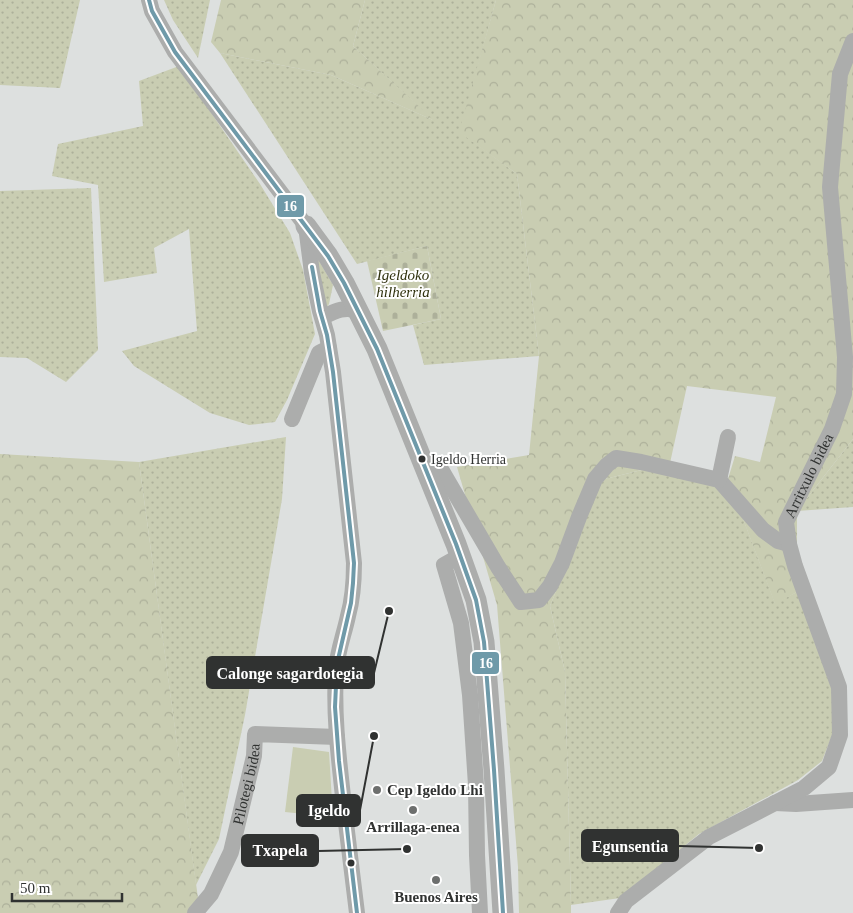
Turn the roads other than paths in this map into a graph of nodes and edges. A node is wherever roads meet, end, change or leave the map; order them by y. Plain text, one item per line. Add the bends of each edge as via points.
1 (149, 0) edge
2 (853, 41) edge
3 (306, 226) junction
4 (359, 311) junction
5 (323, 317) junction
6 (329, 348) junction
7 (292, 419) dead end
8 (728, 437) dead end
9 (427, 474) junction
10 (719, 480) junction
11 (789, 544) junction
12 (460, 556) junction
13 (846, 719) edge
14 (337, 737) junction
15 (853, 800) edge
16 (775, 803) junction
17 (195, 913) edge
18 (357, 913) edge
19 (480, 913) edge
20 (503, 913) edge
21 (618, 913) edge

1 - 3 street via 175,52
2 - 11 street, Arritxulo bidea via 840,74 830,187 845,357 844,394 832,429 786,522
3 - 4 street
3 - 5 street via 312,274
4 - 5 street via 339,309
4 - 9 street
5 - 6 street
6 - 7 street via 320,353
6 - 14 street via 354,563 352,601 337,657
8 - 10 street
9 - 10 street via 442,471 521,602 539,600 550,586 595,479 616,458
9 - 12 street
10 - 11 street via 763,530 778,541
11 - 13 street, Arritxulo bidea
12 - 19 street via 444,565 461,623 470,695
12 - 20 street via 476,600 484,642
13 - 16 street, Arritxulo bidea via 828,767 804,788
14 - 17 street, Pilotegi bidea via 255,734 254,756 231,852 211,894
14 - 18 street
15 - 16 street
16 - 21 street, Arritxulo bidea via 709,837 626,901

